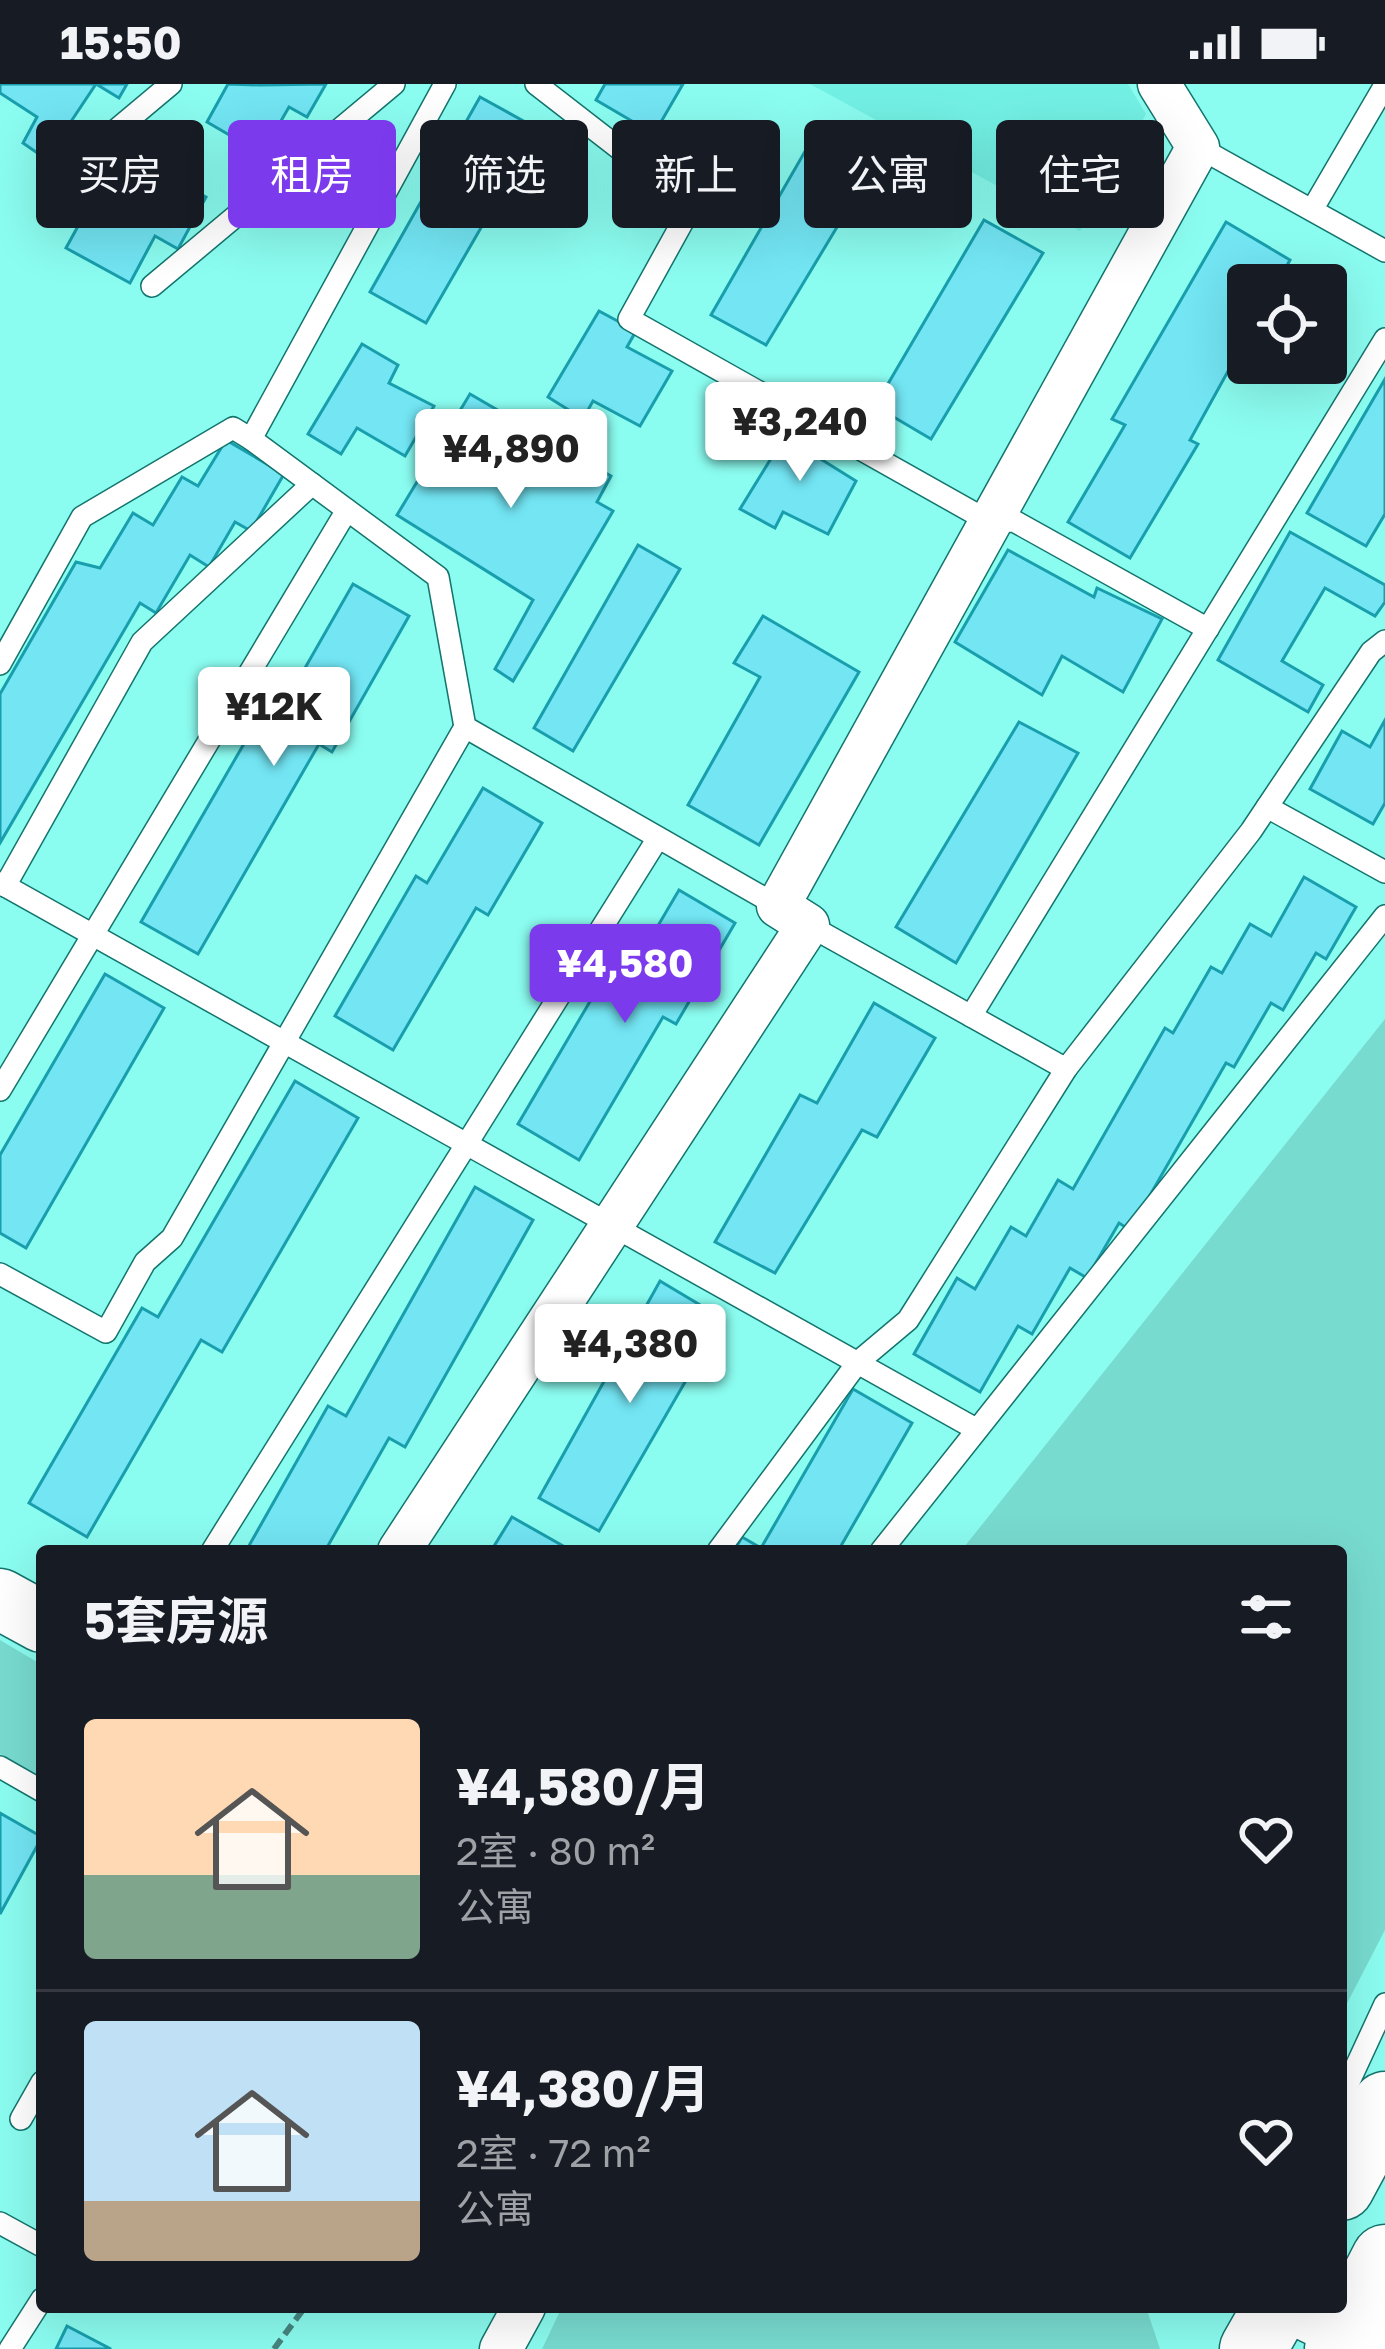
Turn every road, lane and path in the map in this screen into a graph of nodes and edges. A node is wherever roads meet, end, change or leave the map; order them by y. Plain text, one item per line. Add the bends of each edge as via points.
1 (171, 84) edge
2 (394, 84) edge
3 (445, 84) edge
4 (536, 84) edge
5 (1159, 84) edge
6 (1385, 85) edge
7 (563, 92) edge
8 (128, 120) edge
9 (1198, 146) junction
10 (1312, 210) junction
11 (1385, 251) edge
12 (152, 286) dead end
13 (1385, 339) edge
14 (251, 439) junction
15 (312, 484) junction
16 (347, 510) junction
17 (990, 522) junction
18 (1208, 629) junction
19 (1385, 641) edge
20 (0, 664) edge
21 (465, 727) junction
22 (1267, 807) junction
23 (658, 838) junction
24 (1385, 872) edge
25 (2, 885) edge
26 (793, 915) junction
27 (1385, 916) edge
28 (93, 935) junction
29 (971, 1016) junction
30 (285, 1041) junction
31 (1066, 1069) junction
32 (0, 1090) edge
33 (469, 1143) junction
34 (613, 1223) junction
35 (0, 1274) edge
36 (858, 1362) junction
37 (974, 1428) junction
38 (216, 1545) edge
39 (403, 1545) edge
40 (722, 1545) edge
41 (886, 1545) edge
42 (0, 1599) edge
43 (36, 1619) edge
44 (0, 1767) edge
45 (36, 1788) edge
46 (1385, 2004) edge
47 (1347, 2086) edge
48 (36, 2093) edge
49 (1385, 2105) edge
50 (21, 2119) dead end
51 (1347, 2176) edge
52 (0, 2223) edge
53 (36, 2243) edge
54 (1385, 2258) edge
55 (36, 2308) edge
56 (301, 2313) edge
57 (521, 2313) edge
58 (1274, 2313) edge
59 (1343, 2334) edge
60 (10, 2349) edge
61 (274, 2349) edge
62 (501, 2349) edge
63 (1253, 2349) edge

1 - 8 lane
2 - 12 lane
3 - 14 lane
4 - 7 lane
5 - 9 street
6 - 10 lane
7 - 17 lane via 692,205 629,319
9 - 10 lane
9 - 17 street
10 - 11 lane
13 - 18 lane
14 - 15 lane
14 - 20 lane via 233,428 82,518
15 - 16 lane
15 - 25 lane via 142,642
16 - 21 lane via 438,578
16 - 28 lane
17 - 18 lane via 1014,521
17 - 26 street
18 - 29 lane
19 - 22 lane
21 - 23 lane
21 - 30 lane
22 - 24 lane
22 - 31 lane
23 - 26 lane
23 - 33 lane
25 - 28 lane
26 - 29 lane
26 - 34 street
27 - 37 lane
28 - 30 lane
28 - 32 lane
29 - 31 lane
30 - 33 lane
30 - 35 lane via 172,1238 145,1262 106,1333
31 - 36 lane via 908,1319
33 - 34 lane
33 - 38 lane
34 - 36 lane
34 - 39 street
36 - 37 lane
36 - 40 lane
37 - 41 lane
42 - 43 street
44 - 45 lane
46 - 47 lane
48 - 50 lane
49 - 51 main road
52 - 53 lane
54 - 59 main road
55 - 60 lane
56 - 61 path
57 - 62 street
58 - 63 main road

